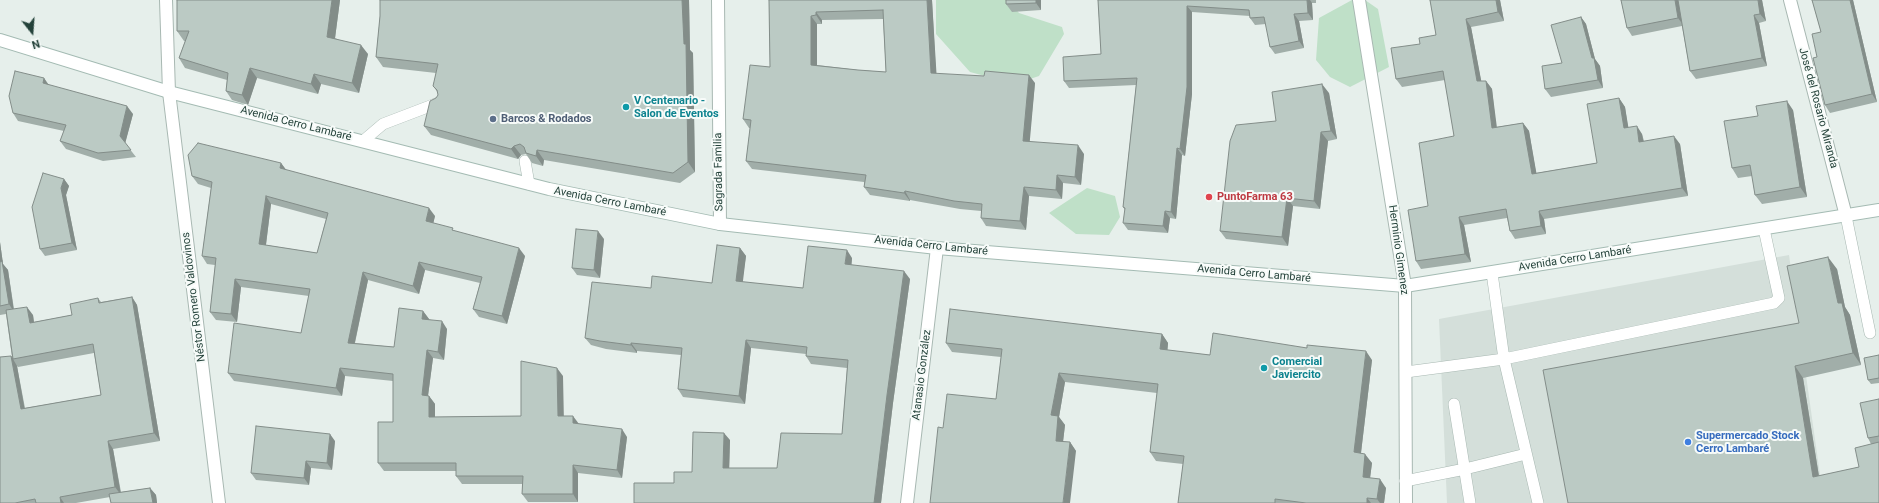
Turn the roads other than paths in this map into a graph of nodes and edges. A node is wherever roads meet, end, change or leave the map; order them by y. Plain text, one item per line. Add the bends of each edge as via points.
1 (166, 0) edge
2 (718, 0) edge
3 (1359, 0) edge
4 (1790, 0) edge
5 (0, 40) edge
6 (170, 92) junction
7 (438, 103) edge
8 (362, 141) junction
9 (525, 161) edge
10 (529, 184) junction
11 (1879, 210) edge
12 (1846, 216) junction
13 (720, 224) junction
14 (1764, 228) junction
15 (937, 248) junction
16 (1492, 273) junction
17 (1405, 286) junction
18 (1870, 333) dead end
19 (1504, 359) junction
20 (1406, 372) junction
21 (1454, 404) dead end
22 (1526, 454) junction
23 (1465, 469) junction
24 (1405, 481) junction
25 (218, 503) edge
26 (907, 503) edge
27 (1406, 503) edge
28 (1470, 503) edge
29 (1538, 503) edge

1 - 6 main road, Néstor Romero Valdovinos
2 - 13 main road, Sagrada Familia
3 - 17 main road, Herminio Gimenez
4 - 12 main road, José del Rosario Miranda
5 - 6 main road, Avenida Cerro Lambaré
6 - 8 main road, Avenida Cerro Lambaré
6 - 25 main road, Néstor Romero Valdovinos
7 - 8 lane via 383,124
8 - 10 main road, Avenida Cerro Lambaré
9 - 10 lane
10 - 13 main road, Avenida Cerro Lambaré
11 - 12 main road, Avenida Cerro Lambaré
12 - 14 main road, Avenida Cerro Lambaré
12 - 18 lane
13 - 15 main road, Avenida Cerro Lambaré
14 - 16 main road, Avenida Cerro Lambaré
14 - 19 lane via 1779,298 1774,303
15 - 17 main road, Avenida Cerro Lambaré
15 - 26 main road, Atanasio González
16 - 17 main road, Avenida Cerro Lambaré
16 - 19 lane
17 - 20 main road, Herminio Gimenez
19 - 20 lane
19 - 22 lane
20 - 24 main road, Herminio Gimenez
21 - 23 lane
22 - 23 lane
22 - 29 lane
23 - 24 lane
23 - 28 lane
24 - 27 main road, Herminio Gimenez

